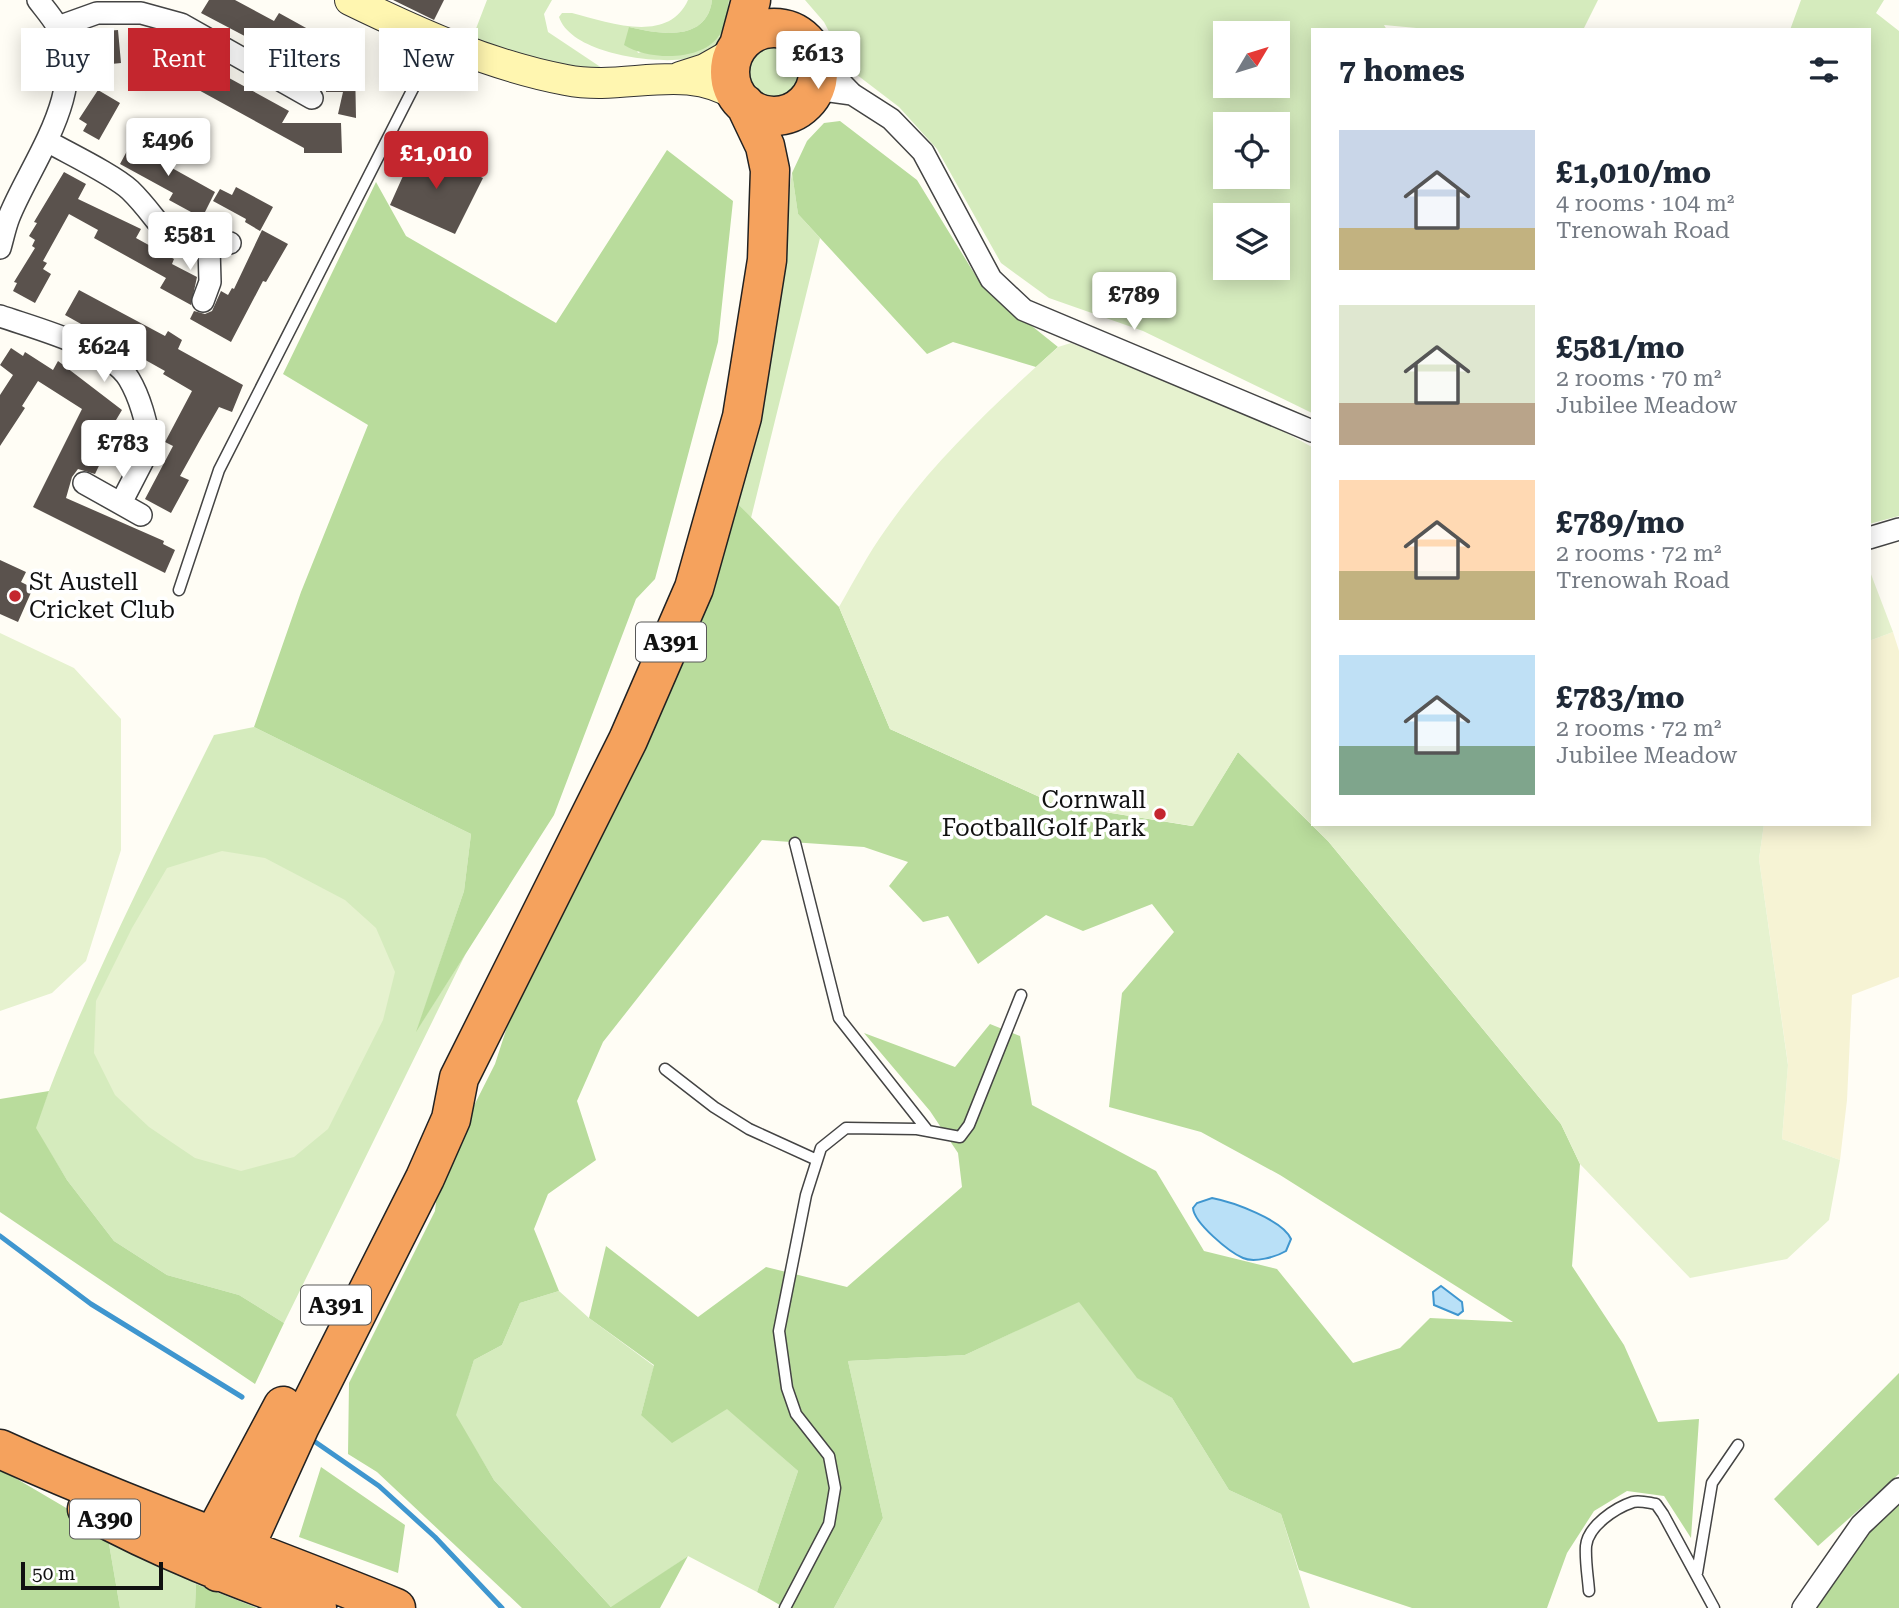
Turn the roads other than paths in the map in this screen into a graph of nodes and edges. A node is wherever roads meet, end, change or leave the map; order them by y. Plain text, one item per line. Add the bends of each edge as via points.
1 (38, 0) edge
2 (349, 0) edge
3 (751, 0) edge
4 (779, 15) edge
5 (58, 27) junction
6 (411, 28) edge
7 (737, 49) junction
8 (478, 55) edge
9 (244, 59) edge
10 (680, 78) junction
11 (812, 84) junction
12 (301, 91) edge
13 (412, 91) edge
14 (852, 94) junction
15 (312, 98) dead end
16 (742, 101) junction
17 (47, 141) junction
18 (770, 170) junction
19 (0, 248) edge
20 (203, 301) dead end
21 (0, 316) edge
22 (1311, 431) edge
23 (84, 484) dead end
24 (121, 502) junction
25 (141, 515) dead end
26 (1899, 529) edge
27 (1871, 537) edge
28 (179, 590) dead end
29 (795, 843) dead end
30 (1021, 995) dead end
31 (666, 1069) dead end
32 (928, 1131) junction
33 (817, 1160) junction
34 (1738, 1445) dead end
35 (1, 1450) edge
36 (1899, 1489) edge
37 (226, 1552) junction
38 (1697, 1573) junction
39 (1589, 1591) dead end
40 (317, 1608) edge
41 (396, 1608) edge
42 (785, 1608) edge
43 (1714, 1608) edge
44 (1803, 1608) edge

1 - 5 street
2 - 6 street
3 - 7 highway
4 - 7 highway
4 - 11 highway via 808,44
5 - 9 street via 97,13 141,13 181,24
5 - 17 street via 67,61 64,99
7 - 10 street
7 - 16 highway via 731,75
8 - 10 street via 569,81
10 - 16 street via 722,86
11 - 14 street
11 - 14 street
11 - 16 highway via 794,111 777,116 760,113
11 - 18 highway, A391
12 - 15 street
13 - 28 lane via 219,470
14 - 22 street via 891,119 923,152 991,279 1024,310
16 - 18 highway, A391 via 765,146
17 - 19 street via 8,218
17 - 20 street via 129,189 164,232 184,245 220,245
18 - 37 highway, A391 via 767,260 742,417 694,588 628,740 459,1078 429,1108
21 - 24 street via 92,348 128,377 151,445
23 - 24 street
24 - 25 street
26 - 27 street
29 - 32 lane via 839,1018
30 - 32 lane via 969,1125 960,1137
31 - 33 lane via 749,1129
32 - 33 lane via 846,1128 821,1148
33 - 42 lane via 779,1331 796,1415 829,1456 835,1488 829,1524
34 - 38 lane via 1712,1483
35 - 37 highway, A390 via 156,1515
36 - 44 street via 1861,1525
37 - 40 highway, A390
37 - 41 highway, A390
38 - 39 lane via 1656,1504 1635,1501 1591,1531 1586,1545
38 - 43 lane

